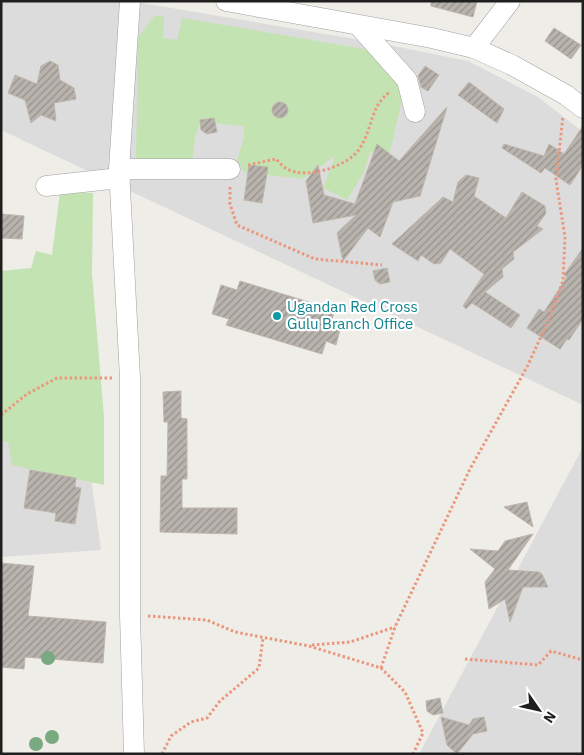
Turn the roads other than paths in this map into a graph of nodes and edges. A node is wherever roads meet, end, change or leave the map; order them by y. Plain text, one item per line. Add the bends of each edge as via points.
1 (130, 1) edge
2 (226, 1) edge
3 (510, 1) edge
4 (359, 26) junction
5 (474, 48) junction
6 (583, 108) edge
7 (415, 112) dead end
8 (230, 169) road end
9 (120, 173) junction
10 (46, 186) dead end
11 (134, 754) edge

1 - 9 street
2 - 4 street
3 - 5 street
4 - 5 street
4 - 7 street via 407,80
5 - 6 street via 566,94
8 - 9 street
9 - 10 street
9 - 11 street via 130,378 130,615

